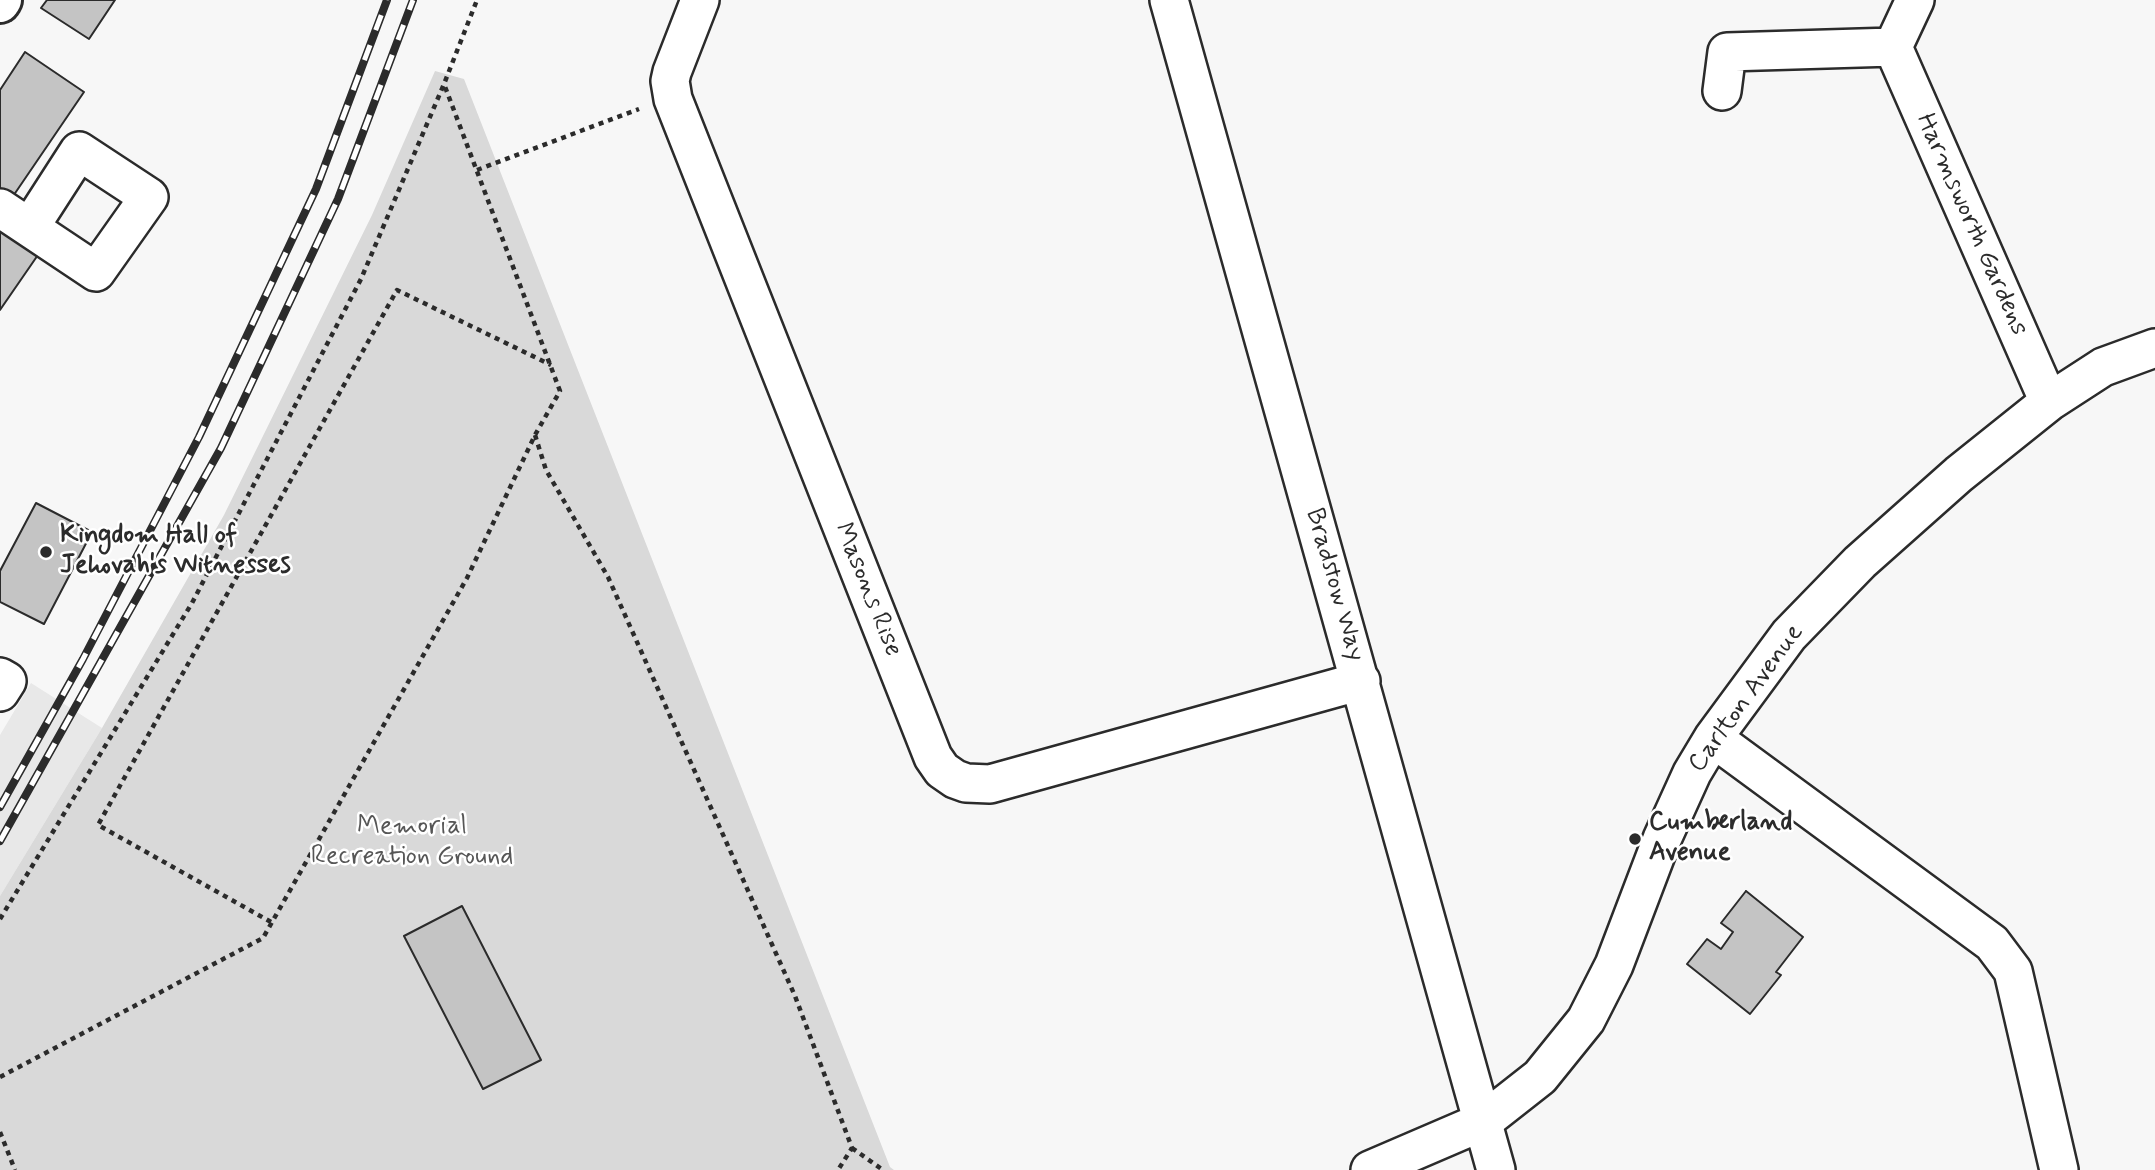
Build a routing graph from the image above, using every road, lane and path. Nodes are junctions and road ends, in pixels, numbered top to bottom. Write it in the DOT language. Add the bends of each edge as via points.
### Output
graph roads {
  1 [pos="477,0"];
  2 [pos="700,0"];
  3 [pos="1169,0"];
  4 [pos="1914,0"];
  5 [pos="1892,47"];
  6 [pos="444,84"];
  7 [pos="1722,91"];
  8 [pos="673,99"];
  9 [pos="477,170"];
  10 [pos="0,208"];
  11 [pos="30,227"];
  12 [pos="2155,348"];
  13 [pos="552,365"];
  14 [pos="2049,402"];
  15 [pos="535,435"];
  16 [pos="1361,681"];
  17 [pos="1713,738"];
  18 [pos="0,919"];
  19 [pos="271,922"];
  20 [pos="0,1077"];
  21 [pos="1484,1121"];
  22 [pos="0,1132"];
  23 [pos="852,1148"];
  24 [pos="15,1170"];
  25 [pos="838,1170"];
  26 [pos="883,1170"];
  27 [pos="1370,1170"];
  28 [pos="1496,1170"];
  29 [pos="2059,1170"];
  1 -- 6 [label="path"];
  2 -- 8 [label="street, Masons Rise" via="672,72"];
  3 -- 16 [label="street, Bradstow Way"];
  4 -- 5 [label="street"];
  5 -- 7 [label="street" via="1727,52"];
  5 -- 14 [label="street, Harmsworth Gardens"];
  6 -- 9 [label="path"];
  6 -- 18 [label="path" via="361,279 192,603"];
  8 -- 9 [label="path"];
  8 -- 16 [label="street, Masons Rise" via="933,757 942,770 966,783 990,784"];
  9 -- 13 [label="path"];
  10 -- 11 [label="street"];
  12 -- 14 [label="street, Carlton Avenue" via="2103,368"];
  13 -- 15 [label="path" via="560,391"];
  13 -- 19 [label="path" via="397,290 98,825"];
  14 -- 17 [label="street, Carlton Avenue" via="1860,562 1789,635"];
  15 -- 19 [label="path" via="467,578"];
  15 -- 23 [label="path" via="546,470 607,577 794,996"];
  16 -- 21 [label="street, Bradstow Way"];
  17 -- 21 [label="street, Carlton Avenue" via="1692,772 1614,965 1586,1020 1540,1077"];
  17 -- 29 [label="street" via="1992,943 2013,971"];
  19 -- 20 [label="path" via="263,938"];
  21 -- 27 [label="street, Carlton Avenue"];
  21 -- 28 [label="street, Bradstow Way"];
  22 -- 24 [label="path"];
  23 -- 25 [label="path"];
  23 -- 26 [label="path"];
}
